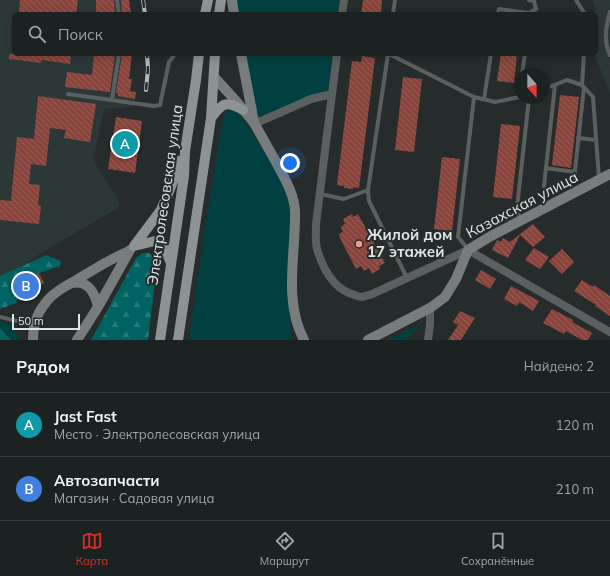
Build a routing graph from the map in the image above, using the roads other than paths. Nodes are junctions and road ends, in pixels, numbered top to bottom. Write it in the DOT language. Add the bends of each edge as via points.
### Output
graph roads {
  1 [pos="117,0"];
  2 [pos="208,0"];
  3 [pos="221,0"];
  4 [pos="232,0"];
  5 [pos="344,0"];
  6 [pos="395,0"];
  7 [pos="532,0"];
  8 [pos="576,0"];
  9 [pos="119,12"];
  10 [pos="205,12"];
  11 [pos="219,12"];
  12 [pos="234,12"];
  13 [pos="342,12"];
  14 [pos="393,12"];
  15 [pos="498,12"];
  16 [pos="521,12"];
  17 [pos="530,12"];
  18 [pos="584,12"];
  19 [pos="610,12"];
  20 [pos="608,46"];
  21 [pos="610,55"];
  22 [pos="119,56"];
  23 [pos="174,56"];
  24 [pos="199,56"];
  25 [pos="216,56"];
  26 [pos="241,56"];
  27 [pos="337,56"];
  28 [pos="389,56"];
  29 [pos="393,56"];
  30 [pos="491,56"];
  31 [pos="525,56"];
  32 [pos="584,56"];
  33 [pos="523,68"];
  34 [pos="197,73"];
  35 [pos="214,77"];
  36 [pos="555,85"];
  37 [pos="583,86"];
  38 [pos="550,87"];
  39 [pos="68,94"];
  40 [pos="332,94"];
  41 [pos="474,97"];
  42 [pos="514,98"];
  43 [pos="112,99"];
  44 [pos="484,99"];
  45 [pos="528,104"];
  46 [pos="243,110"];
  47 [pos="211,118"];
  48 [pos="254,124"];
  49 [pos="578,138"];
  50 [pos="596,140"];
  51 [pos="185,151"];
  52 [pos="546,168"];
  53 [pos="575,172"];
  54 [pos="610,174"];
  55 [pos="574,180"];
  56 [pos="600,180"];
  57 [pos="544,186"];
  58 [pos="368,190"];
  59 [pos="320,194"];
  60 [pos="520,221"];
  61 [pos="132,248"];
  62 [pos="468,250"];
  63 [pos="171,263"];
  64 [pos="406,278"];
  65 [pos="71,283"];
  66 [pos="98,307"];
  67 [pos="430,308"];
  68 [pos="0,317"];
  69 [pos="610,332"];
  70 [pos="34,335"];
  71 [pos="427,339"];
  72 [pos="77,340"];
  73 [pos="160,340"];
  74 [pos="178,340"];
  75 [pos="304,340"];
  76 [pos="368,340"];
  1 -- 9 [label="lane"];
  2 -- 10 [label="main road"];
  3 -- 11 [label="main road"];
  4 -- 12 [label="main road"];
  5 -- 13 [label="street"];
  6 -- 14 [label="lane"];
  7 -- 17 [label="lane" via="536,9"];
  8 -- 18 [label="lane"];
  15 -- 16 [label="lane" via="499,9"];
  19 -- 20 [label="lane" via="606,24"];
  20 -- 21 [label="lane"];
  22 -- 43 [label="lane"];
  23 -- 43 [label="lane" via="169,62 160,105"];
  24 -- 34 [label="main road, Электролесовская улица"];
  25 -- 35 [label="main road"];
  26 -- 48 [label="main road"];
  27 -- 40 [label="street"];
  28 -- 58 [label="lane"];
  29 -- 41 [label="lane"];
  30 -- 44 [label="lane"];
  31 -- 33 [label="lane"];
  32 -- 37 [label="lane"];
  34 -- 35 [label="main road"];
  34 -- 51 [label="main road, Электролесовская улица"];
  35 -- 46 [label="main road"];
  35 -- 47 [label="main road"];
  36 -- 37 [label="lane" via="568,80"];
  36 -- 38 [label="lane"];
  36 -- 52 [label="lane"];
  37 -- 49 [label="lane"];
  37 -- 50 [label="lane" via="593,97"];
  39 -- 43 [label="lane"];
  40 -- 48 [label="street" via="311,99"];
  40 -- 59 [label="street"];
  41 -- 44 [label="lane"];
  41 -- 62 [label="lane" via="458,237"];
  42 -- 44 [label="lane" via="495,102"];
  45 -- 60 [label="lane" via="517,208"];
  46 -- 47 [label="main road" via="233,104 226,104 218,108"];
  46 -- 48 [label="main road"];
  47 -- 74 [label="main road"];
  48 -- 75 [label="main road" via="284,176 293,200 293,304 299,332"];
  49 -- 50 [label="lane"];
  49 -- 53 [label="lane"];
  50 -- 56 [label="lane"];
  51 -- 61 [label="main road" via="161,210"];
  51 -- 63 [label="main road, Электролесовская улица" via="184,176"];
  52 -- 53 [label="lane"];
  52 -- 57 [label="lane"];
  53 -- 55 [label="lane"];
  54 -- 56 [label="main road, Казахская улица"];
  56 -- 60 [label="main road, Казахская улица"];
  58 -- 59 [label="lane" via="344,199"];
  58 -- 64 [label="lane" via="369,201"];
  59 -- 64 [label="street" via="315,236 317,248 329,276 336,285 347,293 361,297"];
  60 -- 62 [label="main road, Казахская улица"];
  61 -- 63 [label="main road" via="155,241 164,247"];
  61 -- 65 [label="main road"];
  61 -- 66 [label="main road"];
  62 -- 64 [label="street"];
  62 -- 67 [label="main road, Казахская улица" via="445,297"];
  62 -- 69 [label="street"];
  63 -- 73 [label="main road, Электролесовская улица"];
  65 -- 66 [label="main road" via="87,286 93,292"];
  65 -- 70 [label="main road" via="44,304"];
  66 -- 72 [label="main road"];
  67 -- 71 [label="street"];
  67 -- 76 [label="main road, Казахская улица"];
  68 -- 70 [label="lane"];
}
